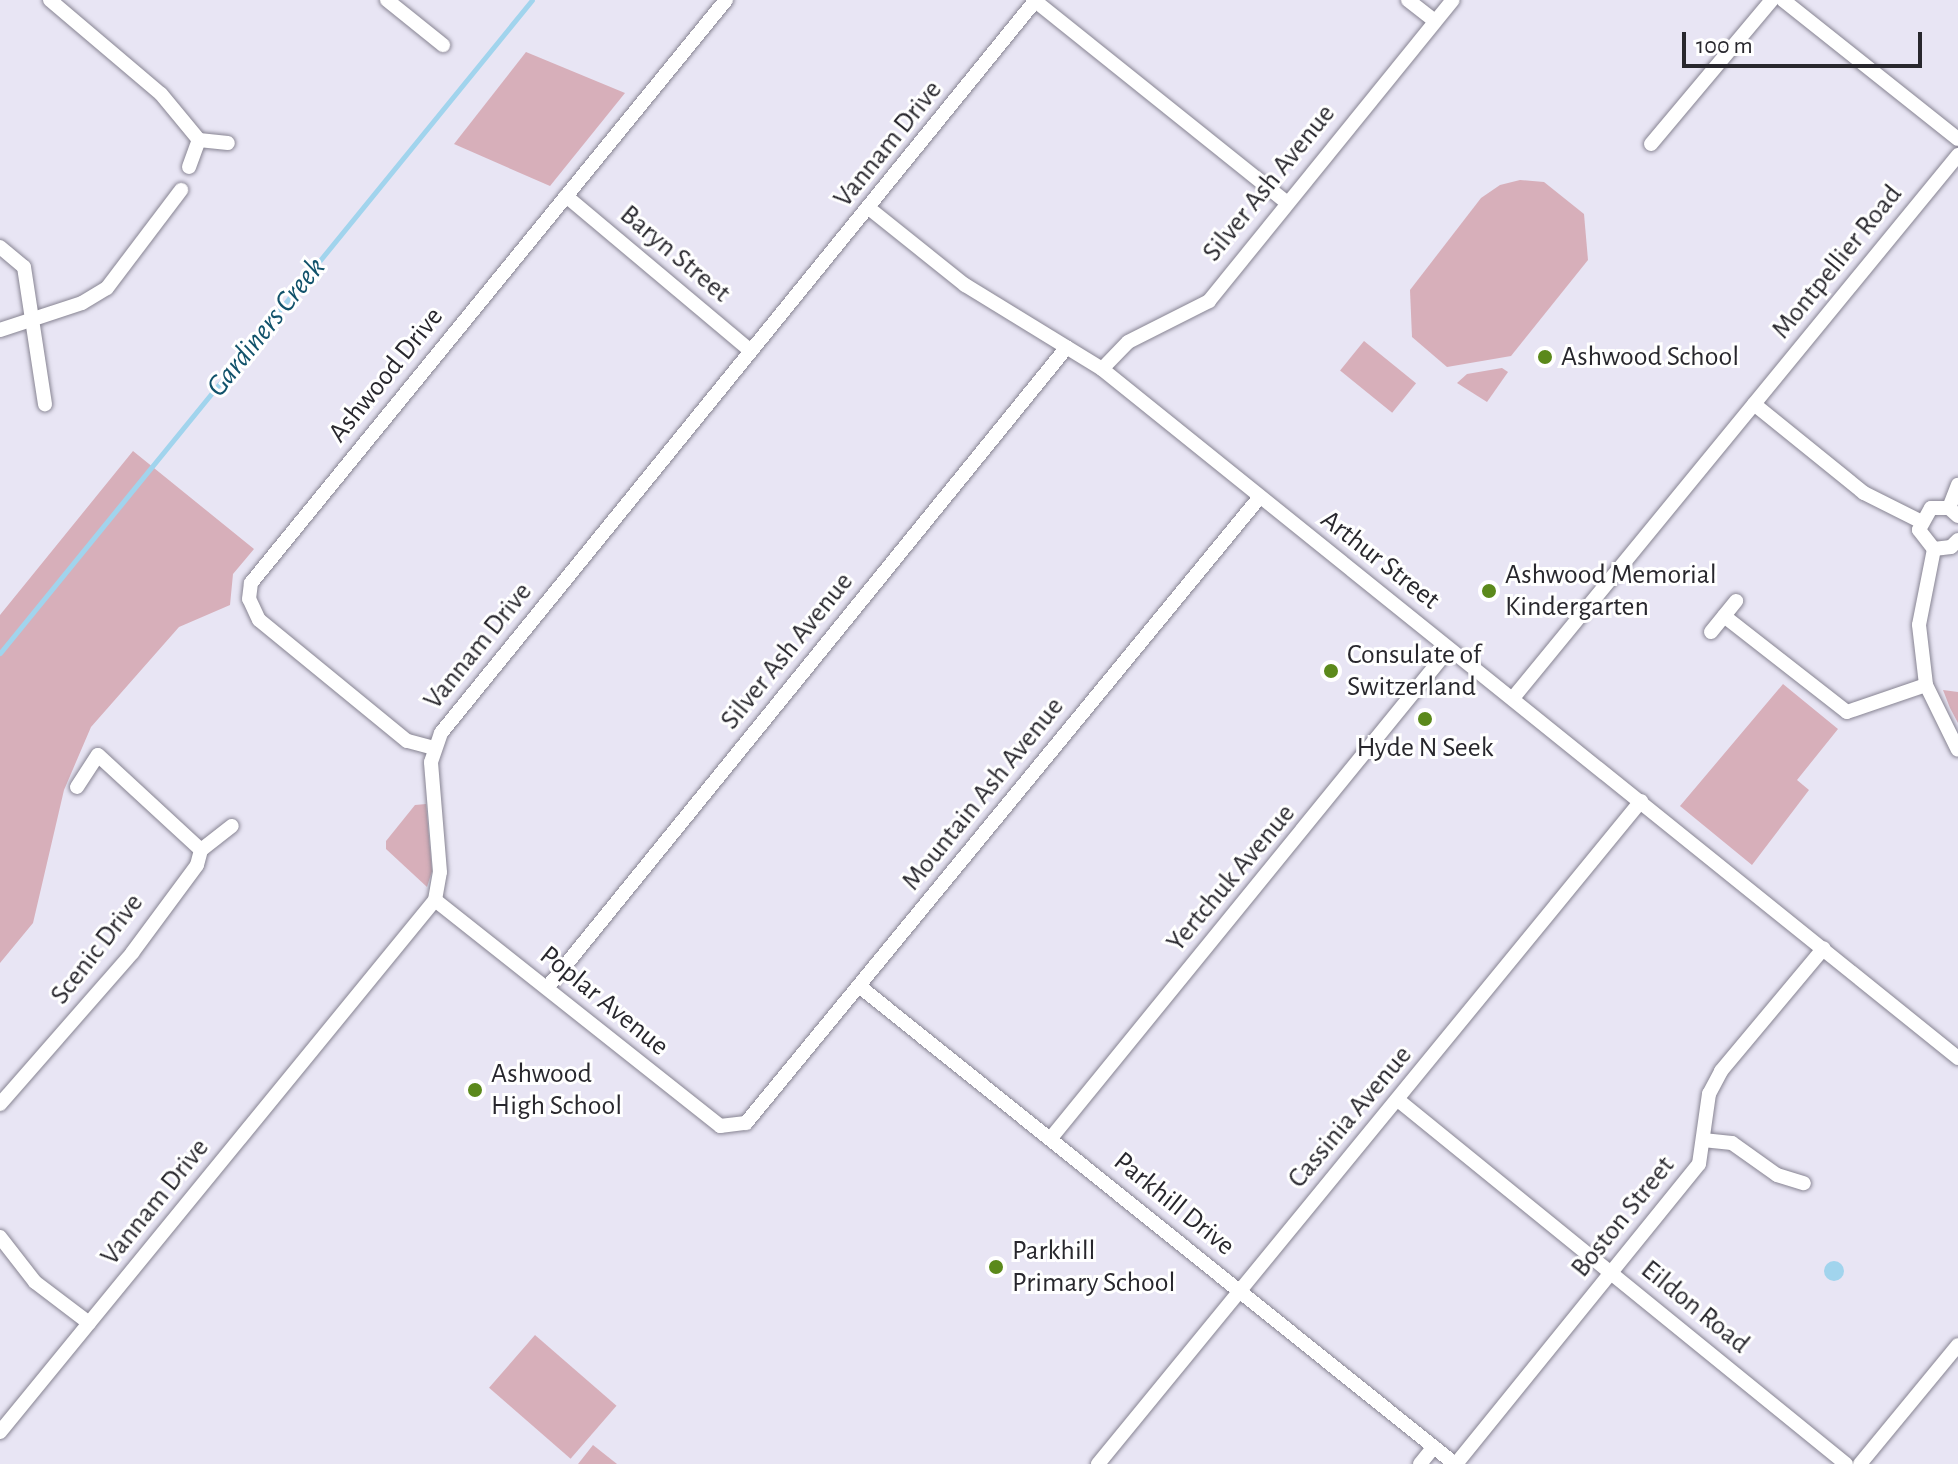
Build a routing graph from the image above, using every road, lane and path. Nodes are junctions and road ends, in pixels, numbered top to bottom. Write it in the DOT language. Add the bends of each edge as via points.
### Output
graph roads {
  1 [pos="50,0"];
  2 [pos="387,0"];
  3 [pos="726,0"];
  4 [pos="1034,0"];
  5 [pos="1408,0"];
  6 [pos="1453,0"];
  7 [pos="1772,0"];
  8 [pos="1783,0"];
  9 [pos="1435,21"];
  10 [pos="443,45"];
  11 [pos="1958,139"];
  12 [pos="199,140"];
  13 [pos="228,143"];
  14 [pos="1651,144"];
  15 [pos="1958,155"];
  16 [pos="189,167"];
  17 [pos="181,190"];
  18 [pos="566,196"];
  19 [pos="1285,201"];
  20 [pos="870,209"];
  21 [pos="0,247"];
  22 [pos="35,320"];
  23 [pos="0,330"];
  24 [pos="1067,347"];
  25 [pos="751,351"];
  26 [pos="1102,369"];
  27 [pos="45,404"];
  28 [pos="1754,404"];
  29 [pos="1958,485"];
  30 [pos="1259,498"];
  31 [pos="1953,512"];
  32 [pos="1920,521"];
  33 [pos="1958,540"];
  34 [pos="1934,549"];
  35 [pos="1736,601"];
  36 [pos="1724,616"];
  37 [pos="1711,632"];
  38 [pos="1449,649"];
  39 [pos="1926,685"];
  40 [pos="1513,698"];
  41 [pos="434,748"];
  42 [pos="1958,750"];
  43 [pos="77,787"];
  44 [pos="1641,801"];
  45 [pos="232,826"];
  46 [pos="201,850"];
  47 [pos="435,900"];
  48 [pos="1824,948"];
  49 [pos="859,986"];
  50 [pos="547,988"];
  51 [pos="1958,1058"];
  52 [pos="1398,1100"];
  53 [pos="0,1104"];
  54 [pos="746,1123"];
  55 [pos="1051,1138"];
  56 [pos="1703,1140"];
  57 [pos="1804,1183"];
  58 [pos="0,1237"];
  59 [pos="1612,1273"];
  60 [pos="1239,1291"];
  61 [pos="89,1323"];
  62 [pos="1958,1345"];
  63 [pos="0,1432"];
  64 [pos="1434,1447"];
  65 [pos="1098,1464"];
  66 [pos="1420,1464"];
  67 [pos="1455,1464"];
  68 [pos="1846,1464"];
  69 [pos="1860,1464"];
  1 -- 12 [label="street" via="161,94"];
  2 -- 10 [label="street"];
  3 -- 18 [label="street, Ashwood Drive"];
  4 -- 19 [label="street"];
  4 -- 20 [label="street, Vannam Drive"];
  5 -- 9 [label="street"];
  6 -- 9 [label="street, Silver Ash Avenue"];
  7 -- 14 [label="street"];
  8 -- 11 [label="street"];
  9 -- 19 [label="street, Silver Ash Avenue"];
  12 -- 13 [label="street"];
  12 -- 16 [label="street"];
  15 -- 28 [label="street, Montpellier Road"];
  17 -- 22 [label="street" via="107,288"];
  18 -- 25 [label="street, Baryn Street"];
  18 -- 41 [label="street, Ashwood Drive" via="251,583 249,599 259,620 407,741"];
  19 -- 26 [label="street, Silver Ash Avenue" via="1209,301 1128,342"];
  20 -- 24 [label="street, Arthur Street" via="965,285"];
  20 -- 25 [label="street, Vannam Drive"];
  21 -- 22 [label="street" via="24,267"];
  22 -- 23 [label="street"];
  22 -- 27 [label="street"];
  24 -- 26 [label="street, Arthur Street"];
  24 -- 50 [label="street, Silver Ash Avenue"];
  25 -- 41 [label="street, Vannam Drive"];
  26 -- 30 [label="street, Arthur Street"];
  28 -- 32 [label="street" via="1864,493"];
  28 -- 40 [label="street, Montpellier Road"];
  29 -- 31 [label="street"];
  30 -- 38 [label="street, Arthur Street"];
  30 -- 49 [label="street, Mountain Ash Avenue"];
  31 -- 32 [label="street" via="1931,508"];
  32 -- 34 [label="street" via="1921,538"];
  33 -- 34 [label="street" via="1951,547"];
  34 -- 39 [label="street" via="1919,625"];
  35 -- 36 [label="street"];
  36 -- 37 [label="street"];
  36 -- 39 [label="street" via="1847,712"];
  38 -- 40 [label="street, Arthur Street"];
  38 -- 55 [label="street, Yertchuk Avenue"];
  39 -- 42 [label="street"];
  40 -- 44 [label="street, Arthur Street"];
  41 -- 47 [label="street, Vannam Drive" via="440,872"];
  43 -- 46 [label="street" via="98,755"];
  44 -- 48 [label="street, Arthur Street"];
  44 -- 52 [label="street, Cassinia Avenue"];
  45 -- 46 [label="street, Scenic Drive"];
  46 -- 53 [label="street, Scenic Drive" via="197,865 132,953"];
  47 -- 50 [label="street, Poplar Avenue"];
  47 -- 61 [label="street, Vannam Drive"];
  48 -- 51 [label="street, Arthur Street"];
  48 -- 56 [label="street, Boston Street" via="1721,1071 1709,1094"];
  49 -- 54 [label="street, Mountain Ash Avenue"];
  49 -- 55 [label="street, Parkhill Drive"];
  50 -- 54 [label="street, Poplar Avenue" via="720,1126"];
  52 -- 59 [label="street, Eildon Road"];
  52 -- 60 [label="street, Cassinia Avenue"];
  55 -- 60 [label="street, Parkhill Drive"];
  56 -- 57 [label="street" via="1732,1143 1777,1175"];
  56 -- 59 [label="street, Boston Street" via="1699,1164"];
  58 -- 61 [label="street" via="35,1282"];
  59 -- 67 [label="street, Boston Street"];
  59 -- 68 [label="street, Eildon Road"];
  60 -- 64 [label="street, Parkhill Drive"];
  60 -- 65 [label="street, Cassinia Avenue"];
  61 -- 63 [label="street, Vannam Drive"];
  62 -- 69 [label="street"];
  64 -- 66 [label="street"];
  64 -- 67 [label="street, Parkhill Drive"];
}
